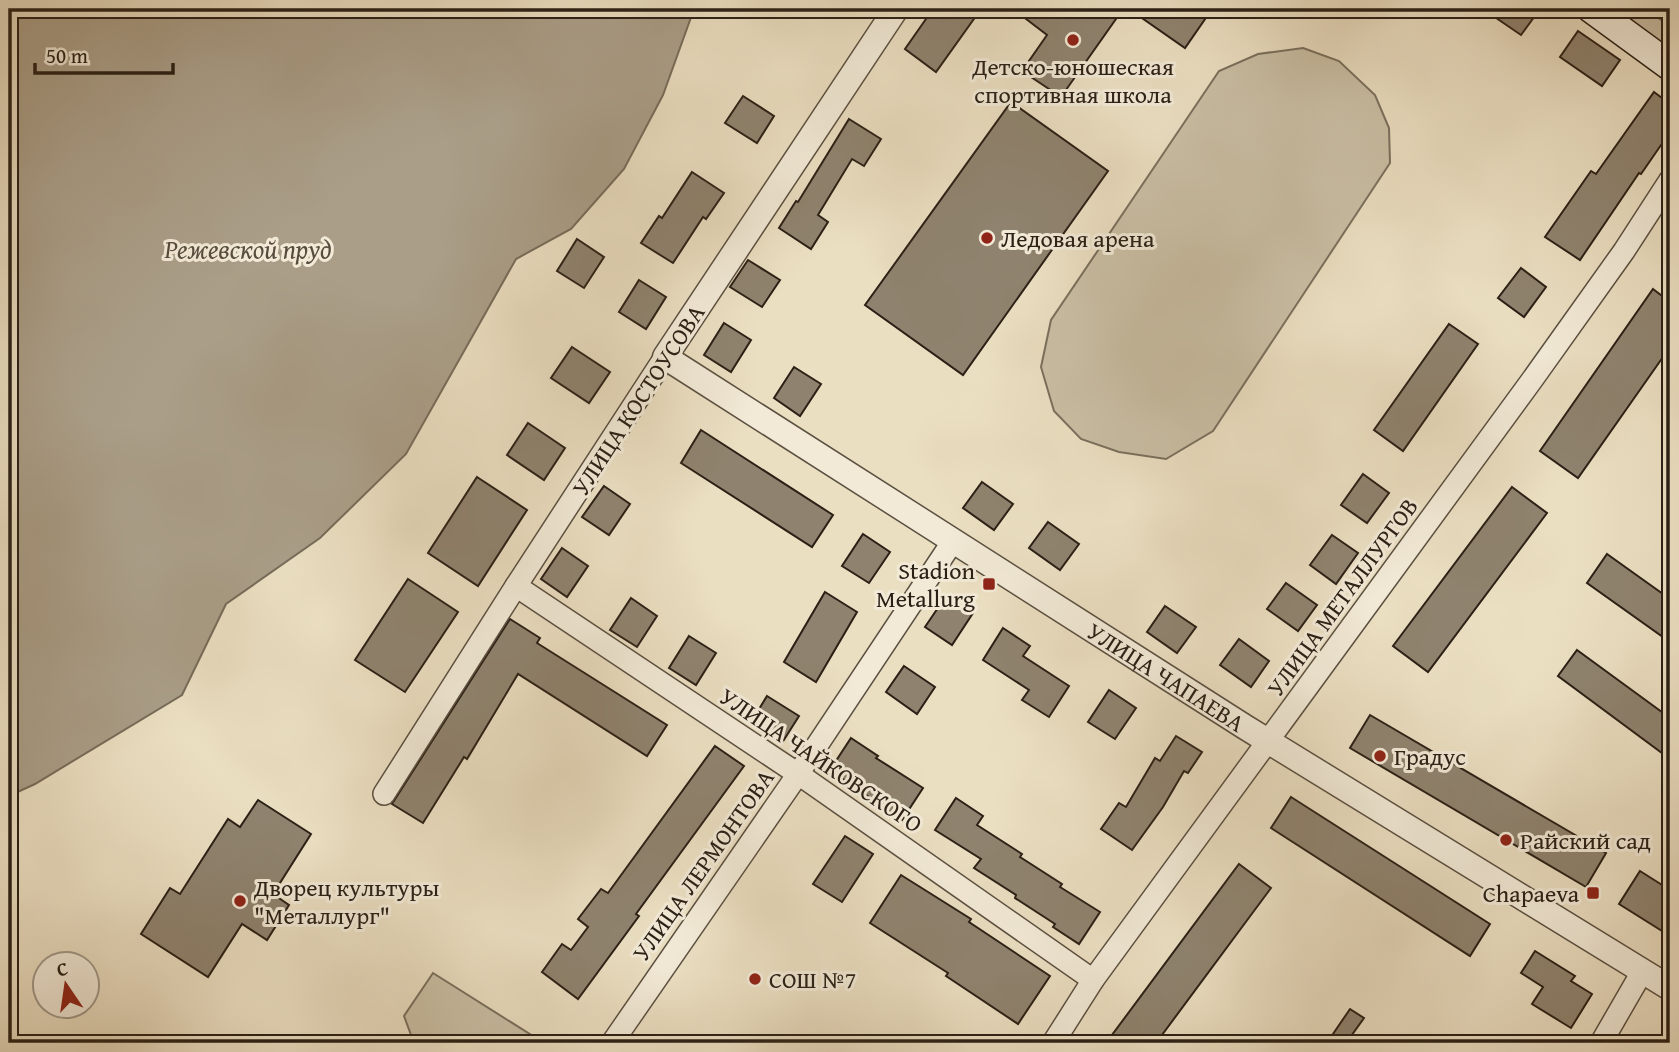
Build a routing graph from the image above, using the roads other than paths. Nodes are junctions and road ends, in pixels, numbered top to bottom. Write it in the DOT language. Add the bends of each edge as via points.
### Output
graph roads {
  1 [pos="896,9"];
  2 [pos="1592,9"];
  3 [pos="1670,66"];
  4 [pos="1670,180"];
  5 [pos="665,357"];
  6 [pos="953,541"];
  7 [pos="516,586"];
  8 [pos="1270,741"];
  9 [pos="798,774"];
  10 [pos="384,794"];
  11 [pos="1643,972"];
  12 [pos="1093,981"];
  13 [pos="1670,988"];
  14 [pos="611,1043"];
  15 [pos="1054,1043"];
  16 [pos="1601,1043"];
  1 -- 5 [label="street, УЛИЦА КОСТОУСОВА"];
  2 -- 3 [label="main road"];
  4 -- 8 [label="street, УЛИЦА МЕТАЛЛУРГОВ" via="1624,251"];
  5 -- 6 [label="street, УЛИЦА ЧАПАЕВА" via="913,504"];
  5 -- 7 [label="street, УЛИЦА КОСТОУСОВА"];
  6 -- 8 [label="street, УЛИЦА ЧАПАЕВА"];
  6 -- 9 [label="street, УЛИЦА ЛЕРМОНТОВА"];
  7 -- 9 [label="street, УЛИЦА ЧАЙКОВСКОГО"];
  7 -- 10 [label="street, УЛИЦА КОСТОУСОВА"];
  8 -- 11 [label="street, УЛИЦА ЧАПАЕВА"];
  8 -- 12 [label="street, УЛИЦА МЕТАЛЛУРГОВ"];
  9 -- 12 [label="street, УЛИЦА ЧАЙКОВСКОГО"];
  9 -- 14 [label="street, УЛИЦА ЛЕРМОНТОВА"];
  11 -- 13 [label="street, УЛИЦА ЧАПАЕВА"];
  11 -- 16 [label="street"];
  12 -- 15 [label="street, УЛИЦА МЕТАЛЛУРГОВ"];
}
